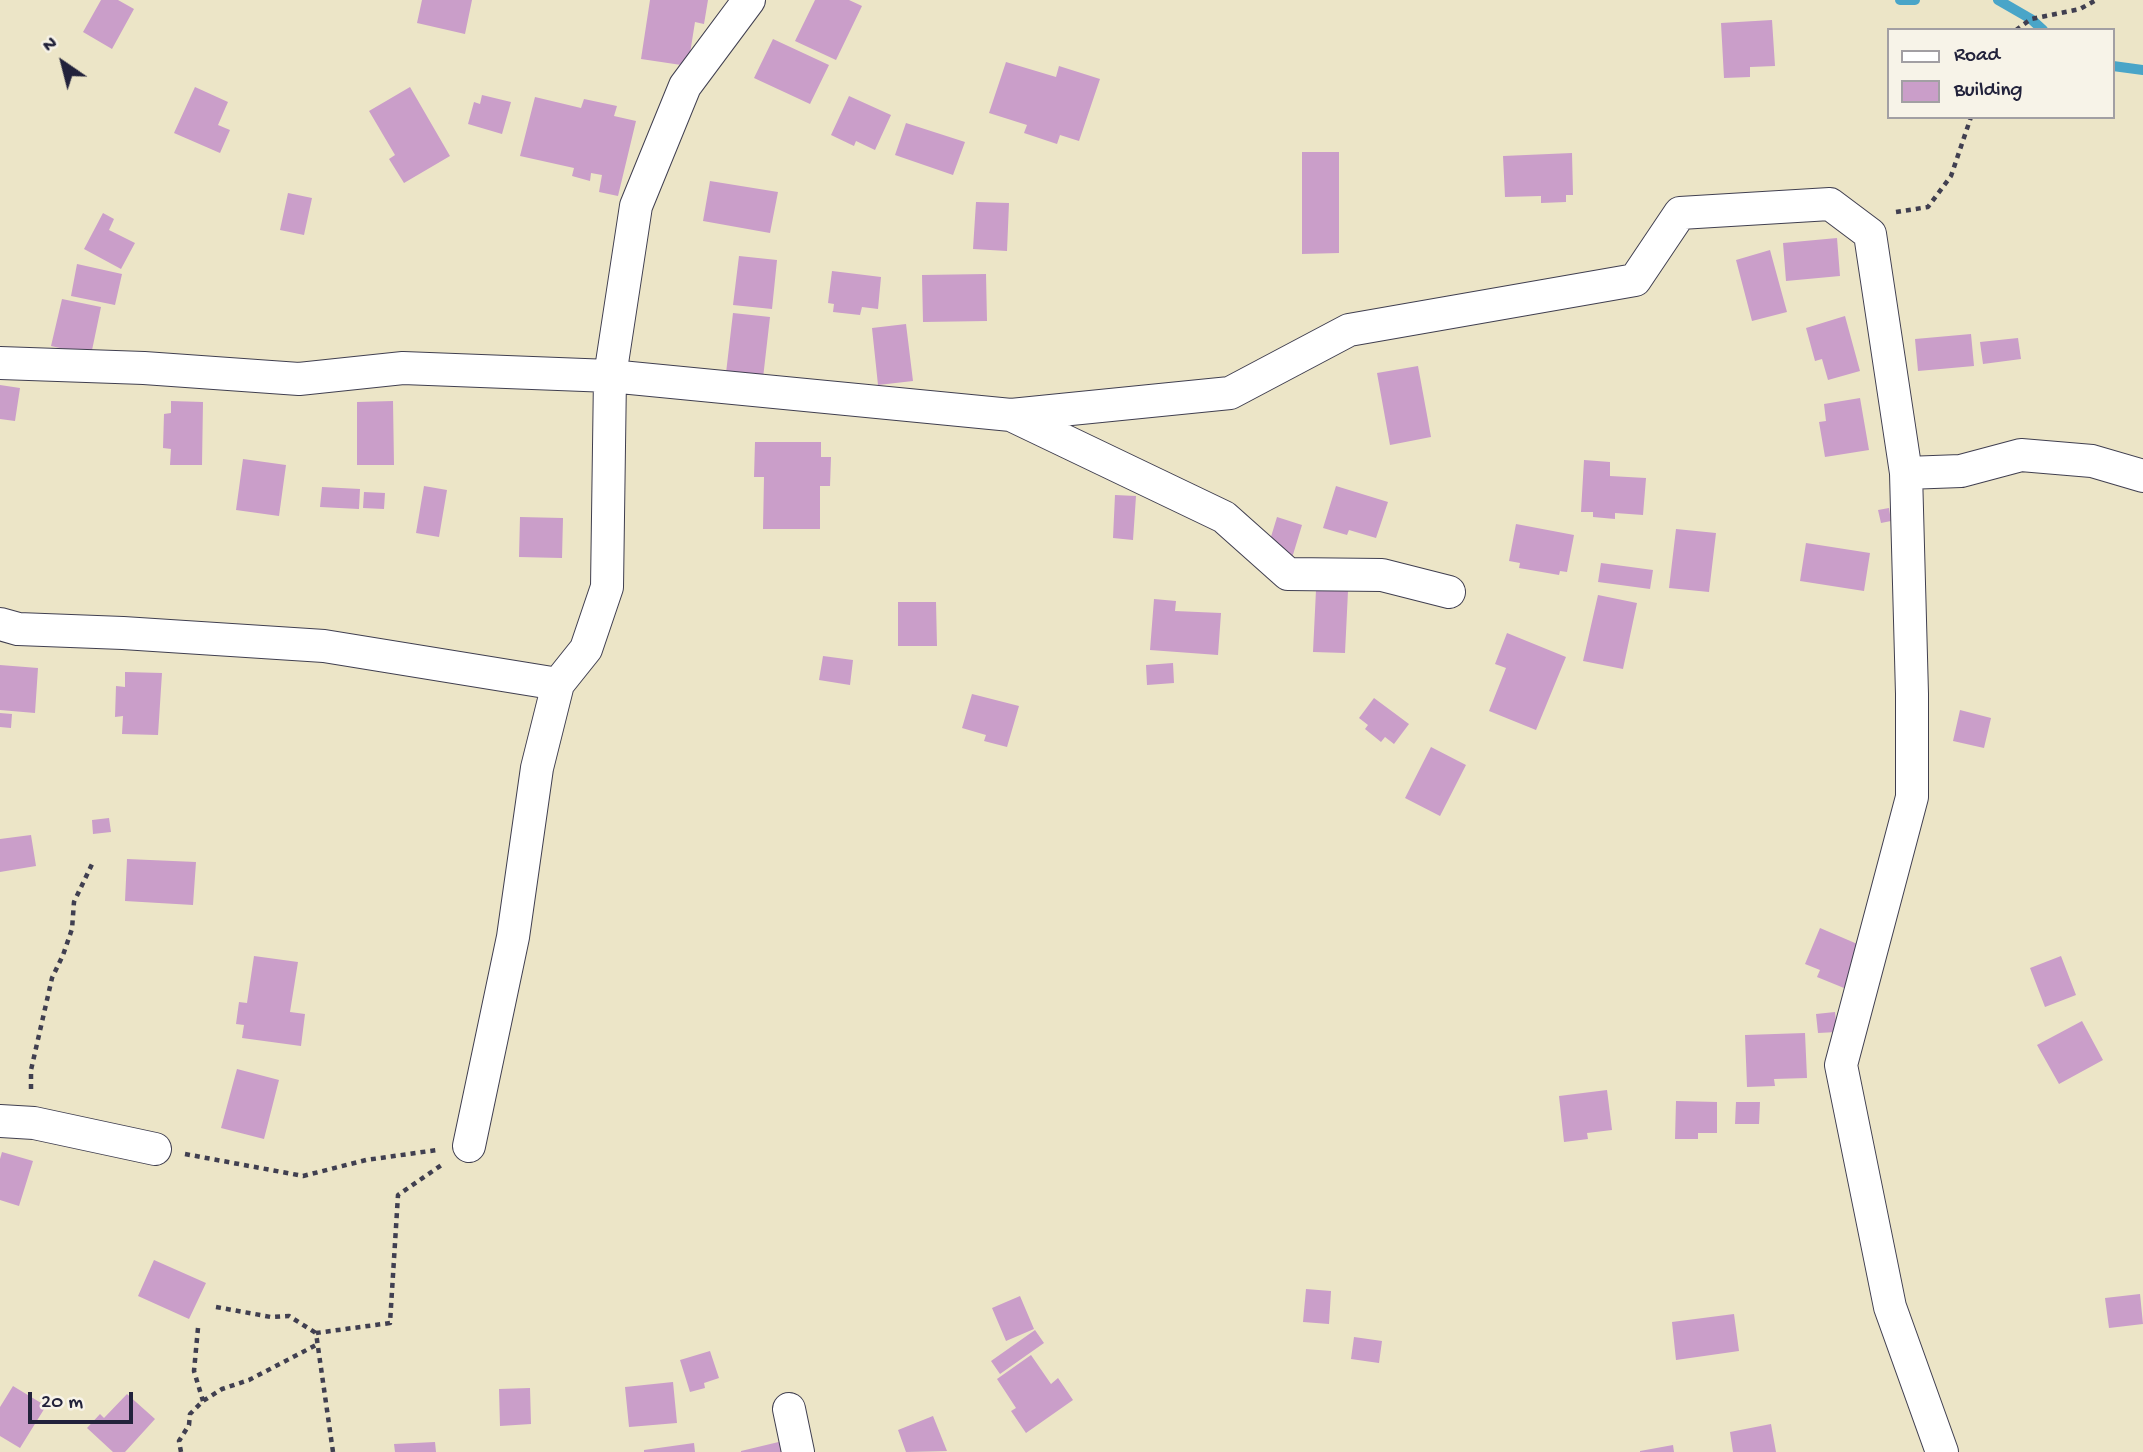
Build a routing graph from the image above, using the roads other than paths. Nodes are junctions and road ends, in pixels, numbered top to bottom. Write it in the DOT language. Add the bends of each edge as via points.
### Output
graph roads {
  1 [pos="749,0"];
  2 [pos="0,363"];
  3 [pos="610,376"];
  4 [pos="1011,415"];
  5 [pos="1906,473"];
  6 [pos="2143,475"];
  7 [pos="1449,592"];
  8 [pos="0,624"];
  9 [pos="558,684"];
  10 [pos="0,1121"];
  11 [pos="469,1146"];
  12 [pos="155,1149"];
  13 [pos="789,1409"];
  14 [pos="798,1452"];
  15 [pos="1942,1452"];
  1 -- 3 [label="street" via="685,86 636,206"];
  2 -- 3 [label="street" via="299,379 403,368"];
  3 -- 4 [label="street"];
  3 -- 9 [label="street" via="607,587 586,649"];
  4 -- 5 [label="street" via="1230,393 1349,330 1635,281 1680,213 1830,204 1870,234"];
  4 -- 7 [label="street" via="1224,517 1289,574 1381,575"];
  5 -- 6 [label="street" via="1961,471 2021,456 2092,461"];
  5 -- 15 [label="street" via="1912,797 1841,1065 1890,1307"];
  8 -- 9 [label="street" via="18,629 324,646"];
  9 -- 11 [label="street" via="537,768 513,937"];
  10 -- 12 [label="street" via="33,1123"];
  13 -- 14 [label="street"];
}
